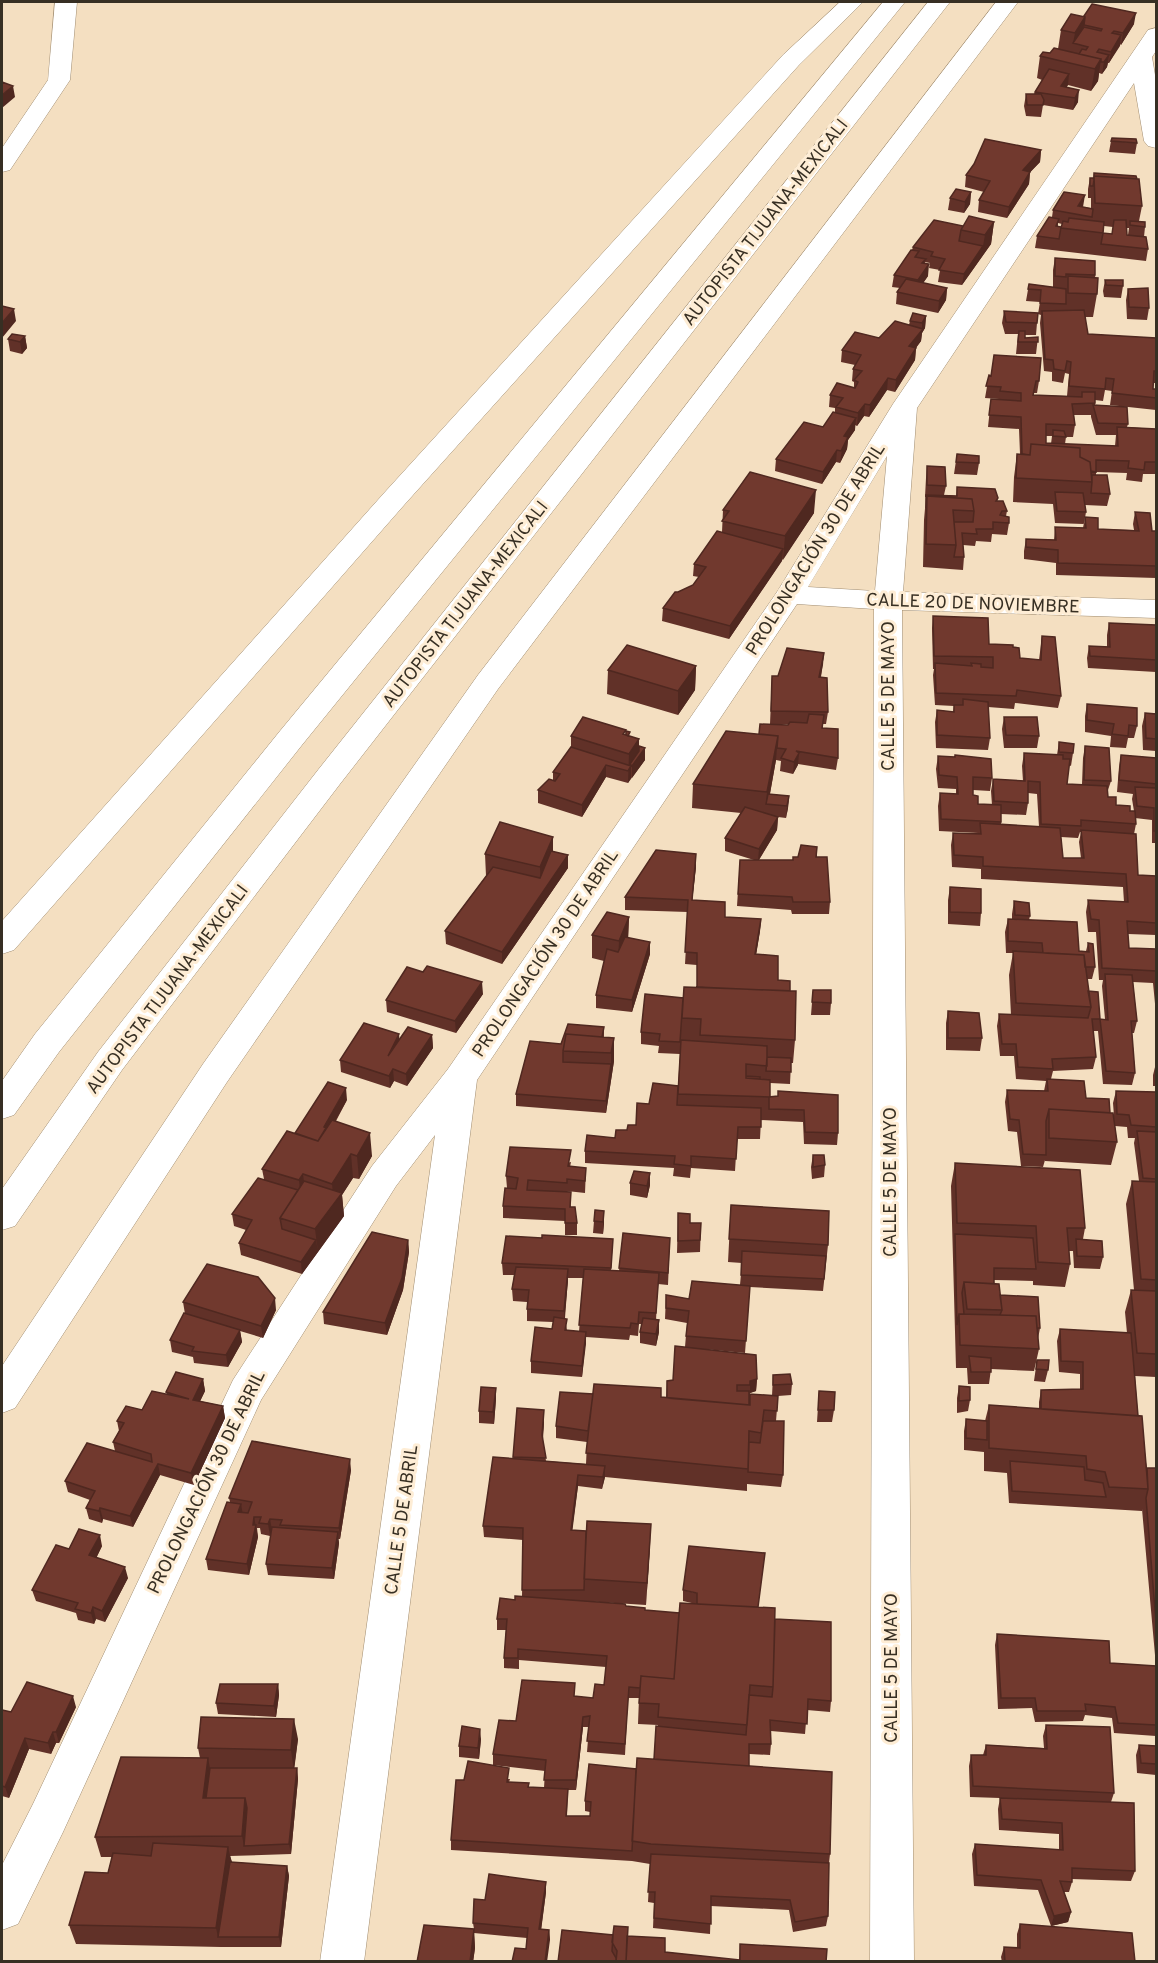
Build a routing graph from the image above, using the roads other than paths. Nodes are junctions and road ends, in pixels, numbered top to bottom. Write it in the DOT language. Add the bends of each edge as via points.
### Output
graph roads {
  1 [pos="66,2"];
  2 [pos="852,2"];
  3 [pos="894,2"];
  4 [pos="939,2"];
  5 [pos="1006,2"];
  6 [pos="1149,46"];
  7 [pos="1156,141"];
  8 [pos="2,165"];
  9 [pos="906,404"];
  10 [pos="789,595"];
  11 [pos="888,601"];
  12 [pos="1156,609"];
  13 [pos="2,942"];
  14 [pos="460,1078"];
  15 [pos="2,1106"];
  16 [pos="2,1216"];
  17 [pos="2,1397"];
  18 [pos="2,1909"];
  19 [pos="342,1962"];
  20 [pos="892,1962"];
  1 -- 8 [label="main road" via="59,80"];
  2 -- 13 [label="main road" via="791,60 395,498"];
  3 -- 15 [label="main road, AUTOPISTA TIJUANA-MEXICALI" via="291,738 47,1043"];
  4 -- 16 [label="main road, AUTOPISTA TIJUANA-MEXICALI" via="322,786 110,1061"];
  5 -- 17 [label="main road" via="488,682 221,1064"];
  6 -- 7 [label="main road"];
  6 -- 9 [label="main road, PROLONGACIÓN 30 DE ABRIL"];
  9 -- 10 [label="main road, PROLONGACIÓN 30 DE ABRIL"];
  9 -- 11 [label="main road, CALLE 5 DE MAYO"];
  10 -- 11 [label="main road, CALLE 20 DE NOVIEMBRE"];
  10 -- 14 [label="main road, PROLONGACIÓN 30 DE ABRIL"];
  11 -- 12 [label="main road, CALLE 20 DE NOVIEMBRE"];
  11 -- 20 [label="main road, CALLE 5 DE MAYO"];
  14 -- 18 [label="main road, PROLONGACIÓN 30 DE ABRIL" via="384,1176 246,1391"];
  14 -- 19 [label="main road, CALLE 5 DE ABRIL"];
}
